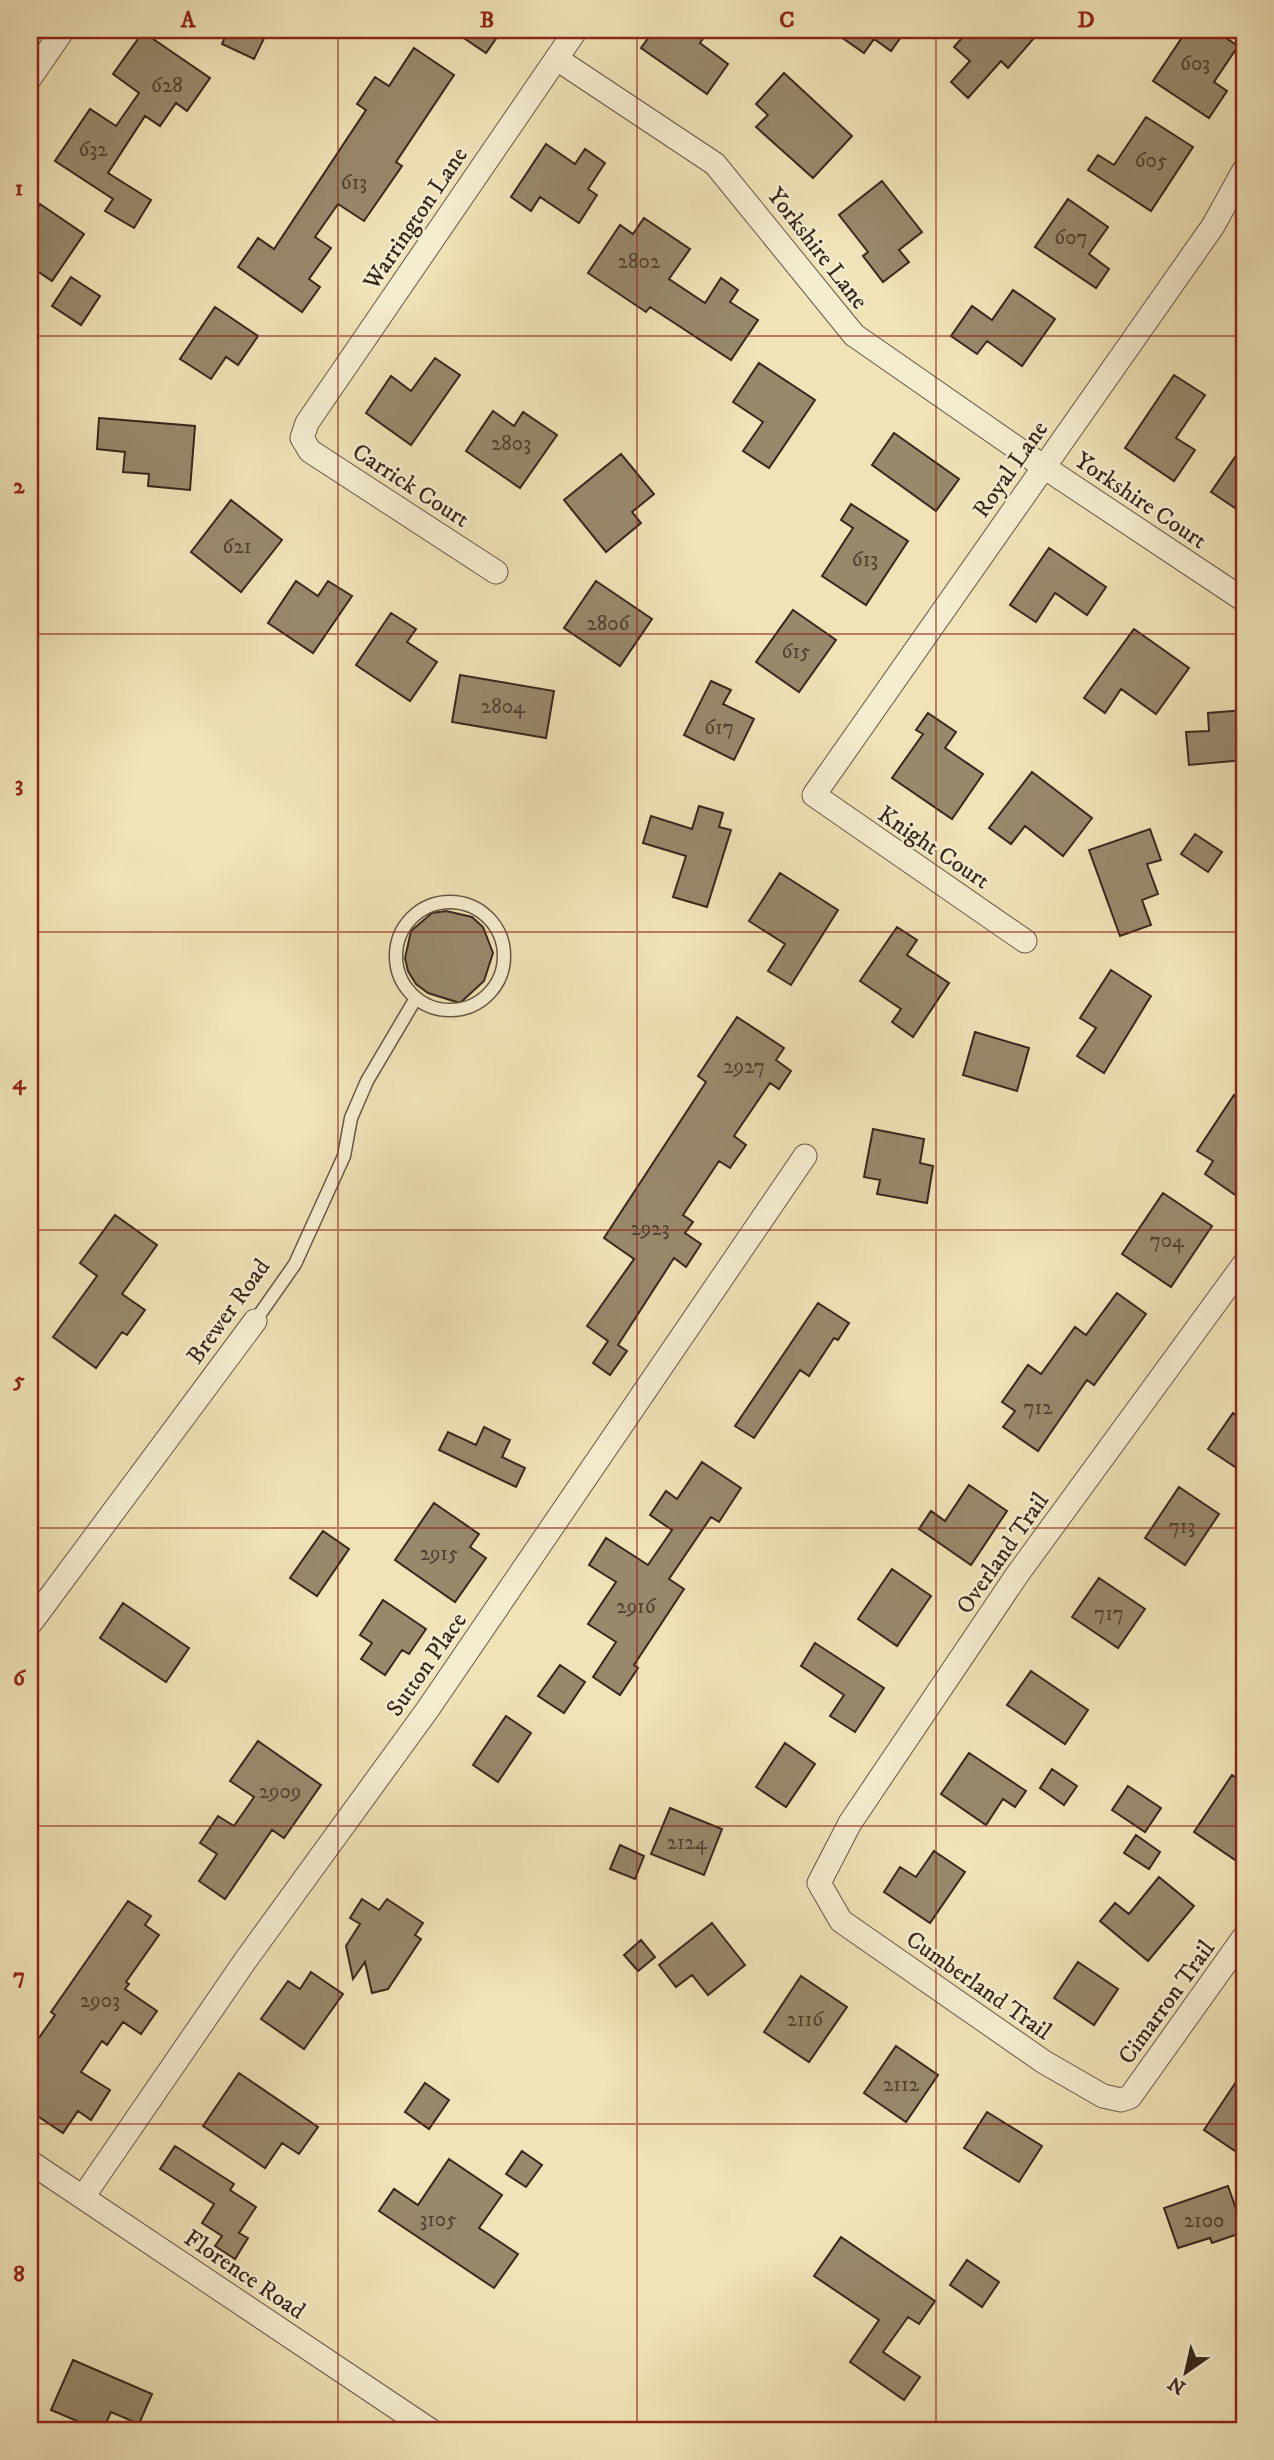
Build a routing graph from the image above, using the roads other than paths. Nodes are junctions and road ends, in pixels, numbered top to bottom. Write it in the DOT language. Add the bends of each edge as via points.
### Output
graph roads {
  1 [pos="63,30"];
  2 [pos="576,30"];
  3 [pos="557,59"];
  4 [pos="30,78"];
  5 [pos="1244,170"];
  6 [pos="302,438"];
  7 [pos="1044,467"];
  8 [pos="496,572"];
  9 [pos="1244,600"];
  10 [pos="814,794"];
  11 [pos="1025,941"];
  12 [pos="416,998"];
  13 [pos="805,1156"];
  14 [pos="1244,1264"];
  15 [pos="255,1321"];
  16 [pos="30,1624"];
  17 [pos="819,1883"];
  18 [pos="1244,1937"];
  19 [pos="1130,2097"];
  20 [pos="30,2162"];
  21 [pos="83,2197"];
  22 [pos="430,2430"];
  1 -- 4 [label="street"];
  2 -- 3 [label="street, Warrington Lane"];
  3 -- 6 [label="street, Warrington Lane" via="307,424"];
  3 -- 7 [label="street, Yorkshire Lane" via="715,164 854,335"];
  5 -- 7 [label="street, Royal Lane" via="1213,226"];
  6 -- 8 [label="street, Carrick Court" via="310,451"];
  7 -- 9 [label="street, Yorkshire Court"];
  7 -- 10 [label="street, Royal Lane"];
  10 -- 11 [label="street, Knight Court"];
  12 -- 12 [label="lane" via="443,1010 461,1010 491,992 504,959 502,941 482,912 465,904 430,905 414,914 403,928 395,962 400,979"];
  12 -- 15 [label="lane, Brewer Road" via="367,1081 351,1118 344,1156 295,1264"];
  13 -- 21 [label="street, Sutton Place" via="428,1709 245,1961"];
  14 -- 17 [label="street, Overland Trail" via="1009,1586 850,1823"];
  15 -- 16 [label="street, Brewer Road"];
  17 -- 19 [label="street, Cumberland Trail" via="841,1921 1044,2062 1103,2096"];
  18 -- 19 [label="street, Cimarron Trail"];
  20 -- 21 [label="street, Florence Road"];
  21 -- 22 [label="street, Florence Road"];
}
